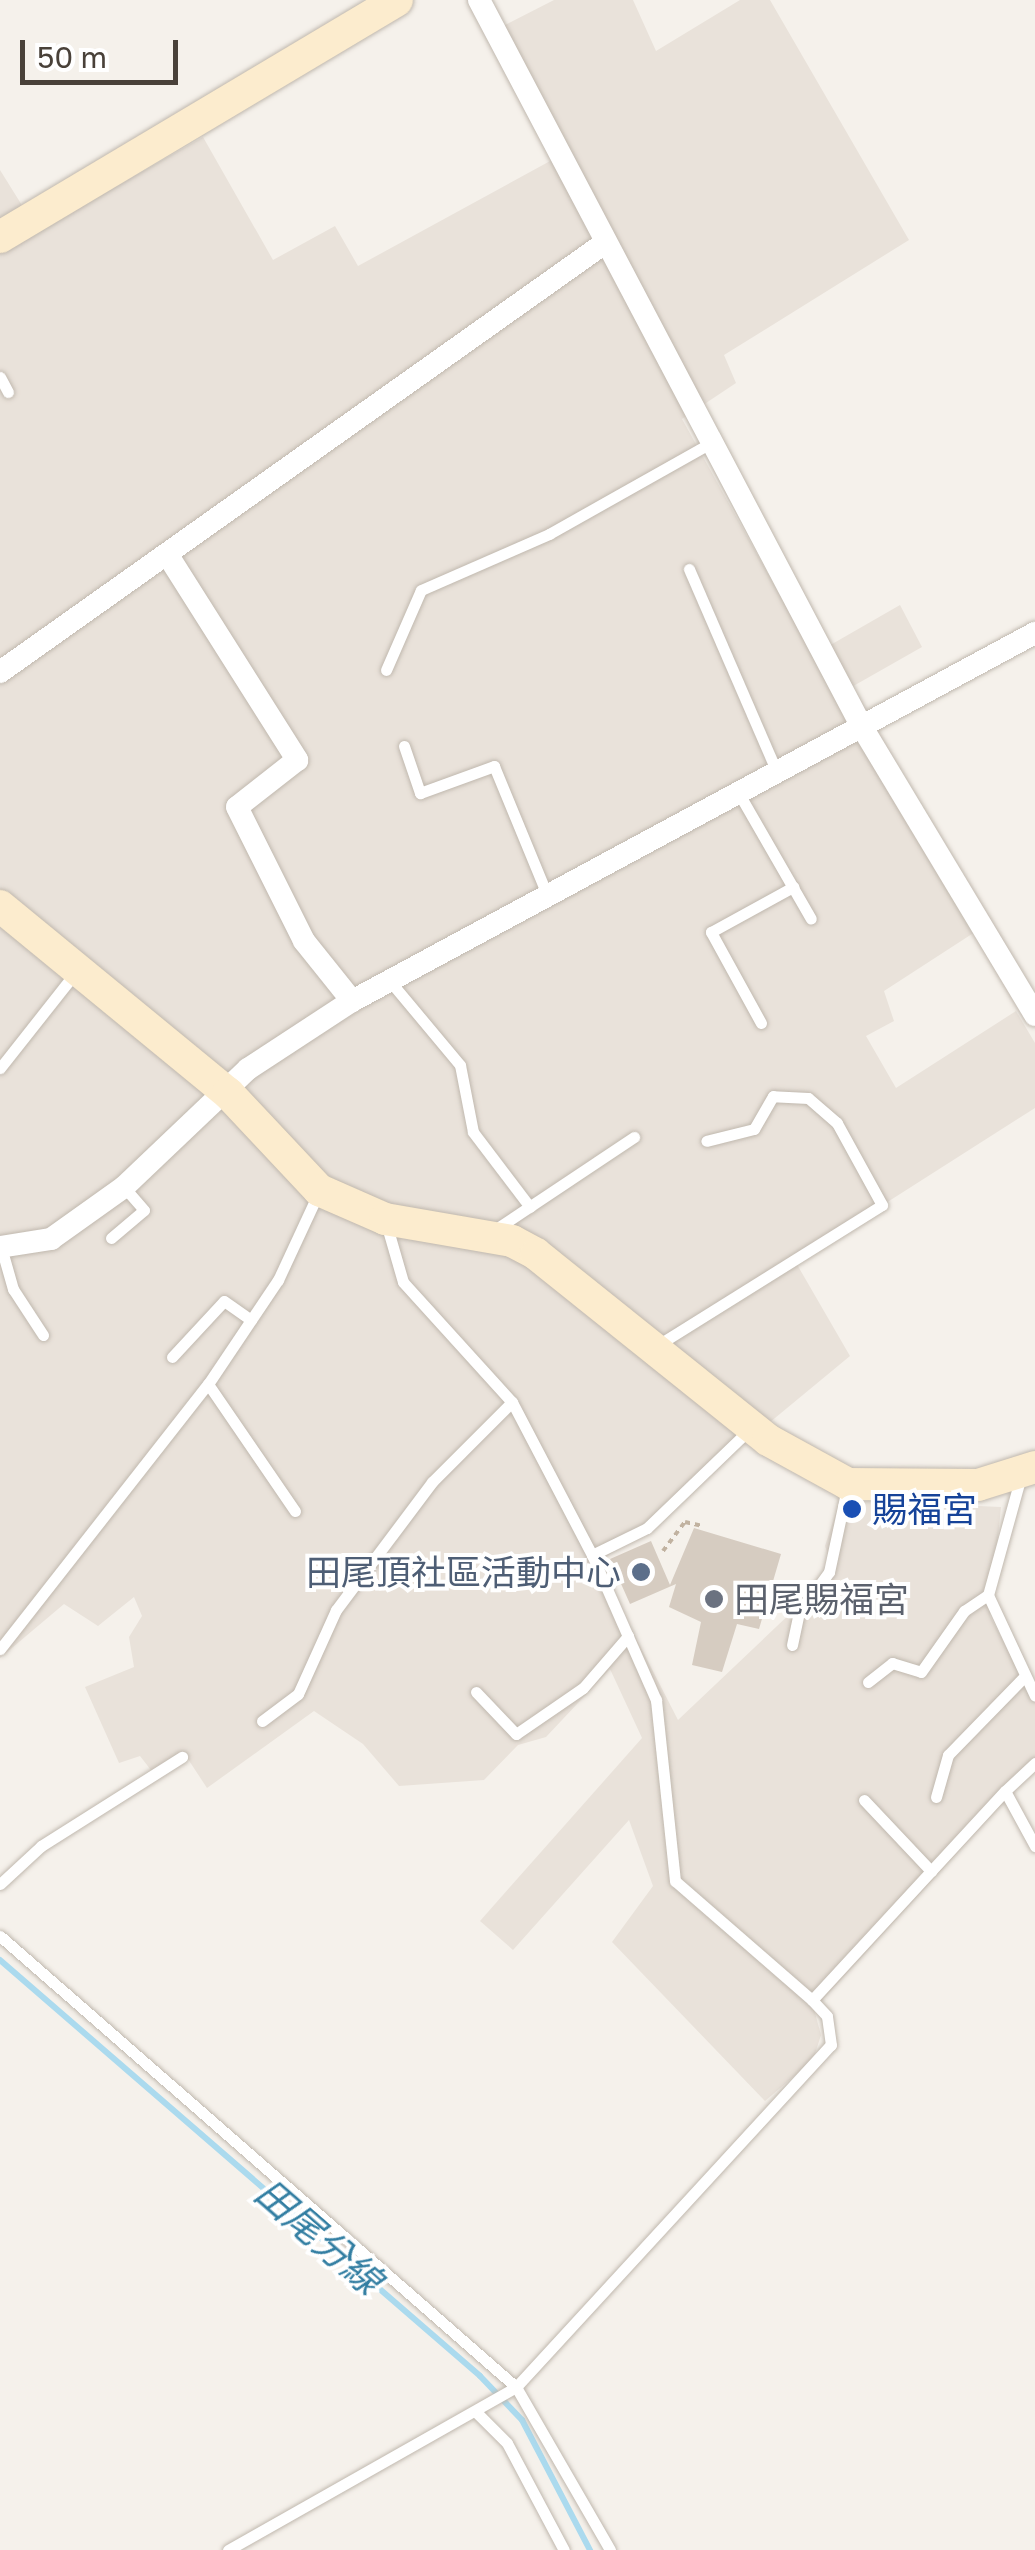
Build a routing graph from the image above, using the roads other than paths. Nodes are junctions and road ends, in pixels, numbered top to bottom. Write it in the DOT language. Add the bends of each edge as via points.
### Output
graph roads {
  1 [pos="397,0"];
  2 [pos="478,0"];
  3 [pos="0,236"];
  4 [pos="602,245"];
  5 [pos="0,378"];
  6 [pos="8,392"];
  7 [pos="709,444"];
  8 [pos="167,554"];
  9 [pos="689,569"];
  10 [pos="1035,633"];
  11 [pos="386,670"];
  12 [pos="0,672"];
  13 [pos="862,728"];
  14 [pos="404,746"];
  15 [pos="777,772"];
  16 [pos="738,792"];
  17 [pos="792,887"];
  18 [pos="546,892"];
  19 [pos="0,906"];
  20 [pos="811,920"];
  21 [pos="78,970"];
  22 [pos="390,980"];
  23 [pos="352,1001"];
  24 [pos="1035,1014"];
  25 [pos="761,1023"];
  26 [pos="0,1068"];
  27 [pos="228,1092"];
  28 [pos="634,1137"];
  29 [pos="706,1141"];
  30 [pos="124,1187"];
  31 [pos="320,1190"];
  32 [pos="530,1206"];
  33 [pos="385,1218"];
  34 [pos="487,1236"];
  35 [pos="111,1238"];
  36 [pos="0,1247"];
  37 [pos="251,1320"];
  38 [pos="43,1335"];
  39 [pos="658,1345"];
  40 [pos="172,1357"];
  41 [pos="208,1384"];
  42 [pos="512,1402"];
  43 [pos="761,1441"];
  44 [pos="1028,1470"];
  45 [pos="848,1484"];
  46 [pos="295,1511"];
  47 [pos="592,1555"];
  48 [pos="988,1596"];
  49 [pos="628,1636"];
  50 [pos="792,1645"];
  51 [pos="0,1649"];
  52 [pos="1023,1678"];
  53 [pos="868,1682"];
  54 [pos="476,1692"];
  55 [pos="1035,1696"];
  56 [pos="262,1721"];
  57 [pos="182,1757"];
  58 [pos="1035,1762"];
  59 [pos="1005,1791"];
  60 [pos="936,1797"];
  61 [pos="864,1800"];
  62 [pos="1035,1846"];
  63 [pos="930,1871"];
  64 [pos="0,1884"];
  65 [pos="0,1936"];
  66 [pos="812,2000"];
  67 [pos="516,2387"];
  68 [pos="477,2413"];
  69 [pos="228,2550"];
  70 [pos="564,2550"];
  71 [pos="610,2550"];
  1 -- 3 [label="street"];
  2 -- 4 [label="street"];
  4 -- 7 [label="street"];
  4 -- 8 [label="street"];
  5 -- 6 [label="lane"];
  7 -- 11 [label="lane" via="549,534 421,590"];
  7 -- 13 [label="street"];
  8 -- 12 [label="street"];
  8 -- 23 [label="street" via="298,760 237,807 304,941"];
  9 -- 15 [label="lane"];
  10 -- 13 [label="street"];
  13 -- 15 [label="street"];
  13 -- 24 [label="street"];
  14 -- 18 [label="lane" via="420,793 494,766"];
  15 -- 16 [label="street"];
  16 -- 17 [label="lane"];
  16 -- 18 [label="street"];
  17 -- 20 [label="lane"];
  17 -- 25 [label="lane" via="711,932"];
  18 -- 22 [label="street"];
  19 -- 21 [label="street"];
  21 -- 26 [label="lane"];
  21 -- 27 [label="street"];
  22 -- 23 [label="street"];
  22 -- 32 [label="lane" via="460,1066 473,1132"];
  23 -- 27 [label="street"];
  27 -- 30 [label="street"];
  27 -- 31 [label="street"];
  28 -- 32 [label="lane"];
  29 -- 39 [label="lane" via="754,1129 773,1096 808,1098 838,1123 882,1206"];
  30 -- 35 [label="lane" via="144,1210"];
  30 -- 36 [label="street" via="51,1239"];
  31 -- 33 [label="street"];
  31 -- 37 [label="lane"];
  32 -- 34 [label="lane"];
  33 -- 34 [label="street"];
  33 -- 42 [label="lane" via="403,1282"];
  34 -- 39 [label="street" via="536,1254"];
  36 -- 38 [label="lane" via="13,1289"];
  37 -- 40 [label="lane" via="224,1301"];
  37 -- 41 [label="lane"];
  39 -- 43 [label="street"];
  41 -- 46 [label="lane"];
  41 -- 51 [label="lane"];
  42 -- 47 [label="lane"];
  42 -- 56 [label="lane" via="432,1482 336,1610 298,1694"];
  43 -- 45 [label="street"];
  43 -- 47 [label="lane" via="647,1528"];
  44 -- 45 [label="street" via="978,1485"];
  44 -- 48 [label="lane"];
  45 -- 50 [label="lane" via="829,1572 799,1613"];
  47 -- 49 [label="lane"];
  48 -- 52 [label="lane"];
  48 -- 53 [label="lane" via="964,1611 921,1672 892,1663"];
  49 -- 54 [label="lane" via="583,1688 516,1734"];
  49 -- 66 [label="lane" via="656,1700 675,1881"];
  52 -- 55 [label="lane"];
  52 -- 60 [label="lane" via="948,1754"];
  57 -- 64 [label="lane" via="41,1846"];
  58 -- 59 [label="lane"];
  59 -- 62 [label="lane"];
  59 -- 63 [label="lane"];
  61 -- 63 [label="lane"];
  63 -- 66 [label="lane"];
  65 -- 67 [label="lane"];
  66 -- 67 [label="lane" via="827,2016 831,2044"];
  67 -- 68 [label="lane"];
  67 -- 71 [label="lane"];
  68 -- 69 [label="lane"];
  68 -- 70 [label="lane" via="508,2443"];
}
